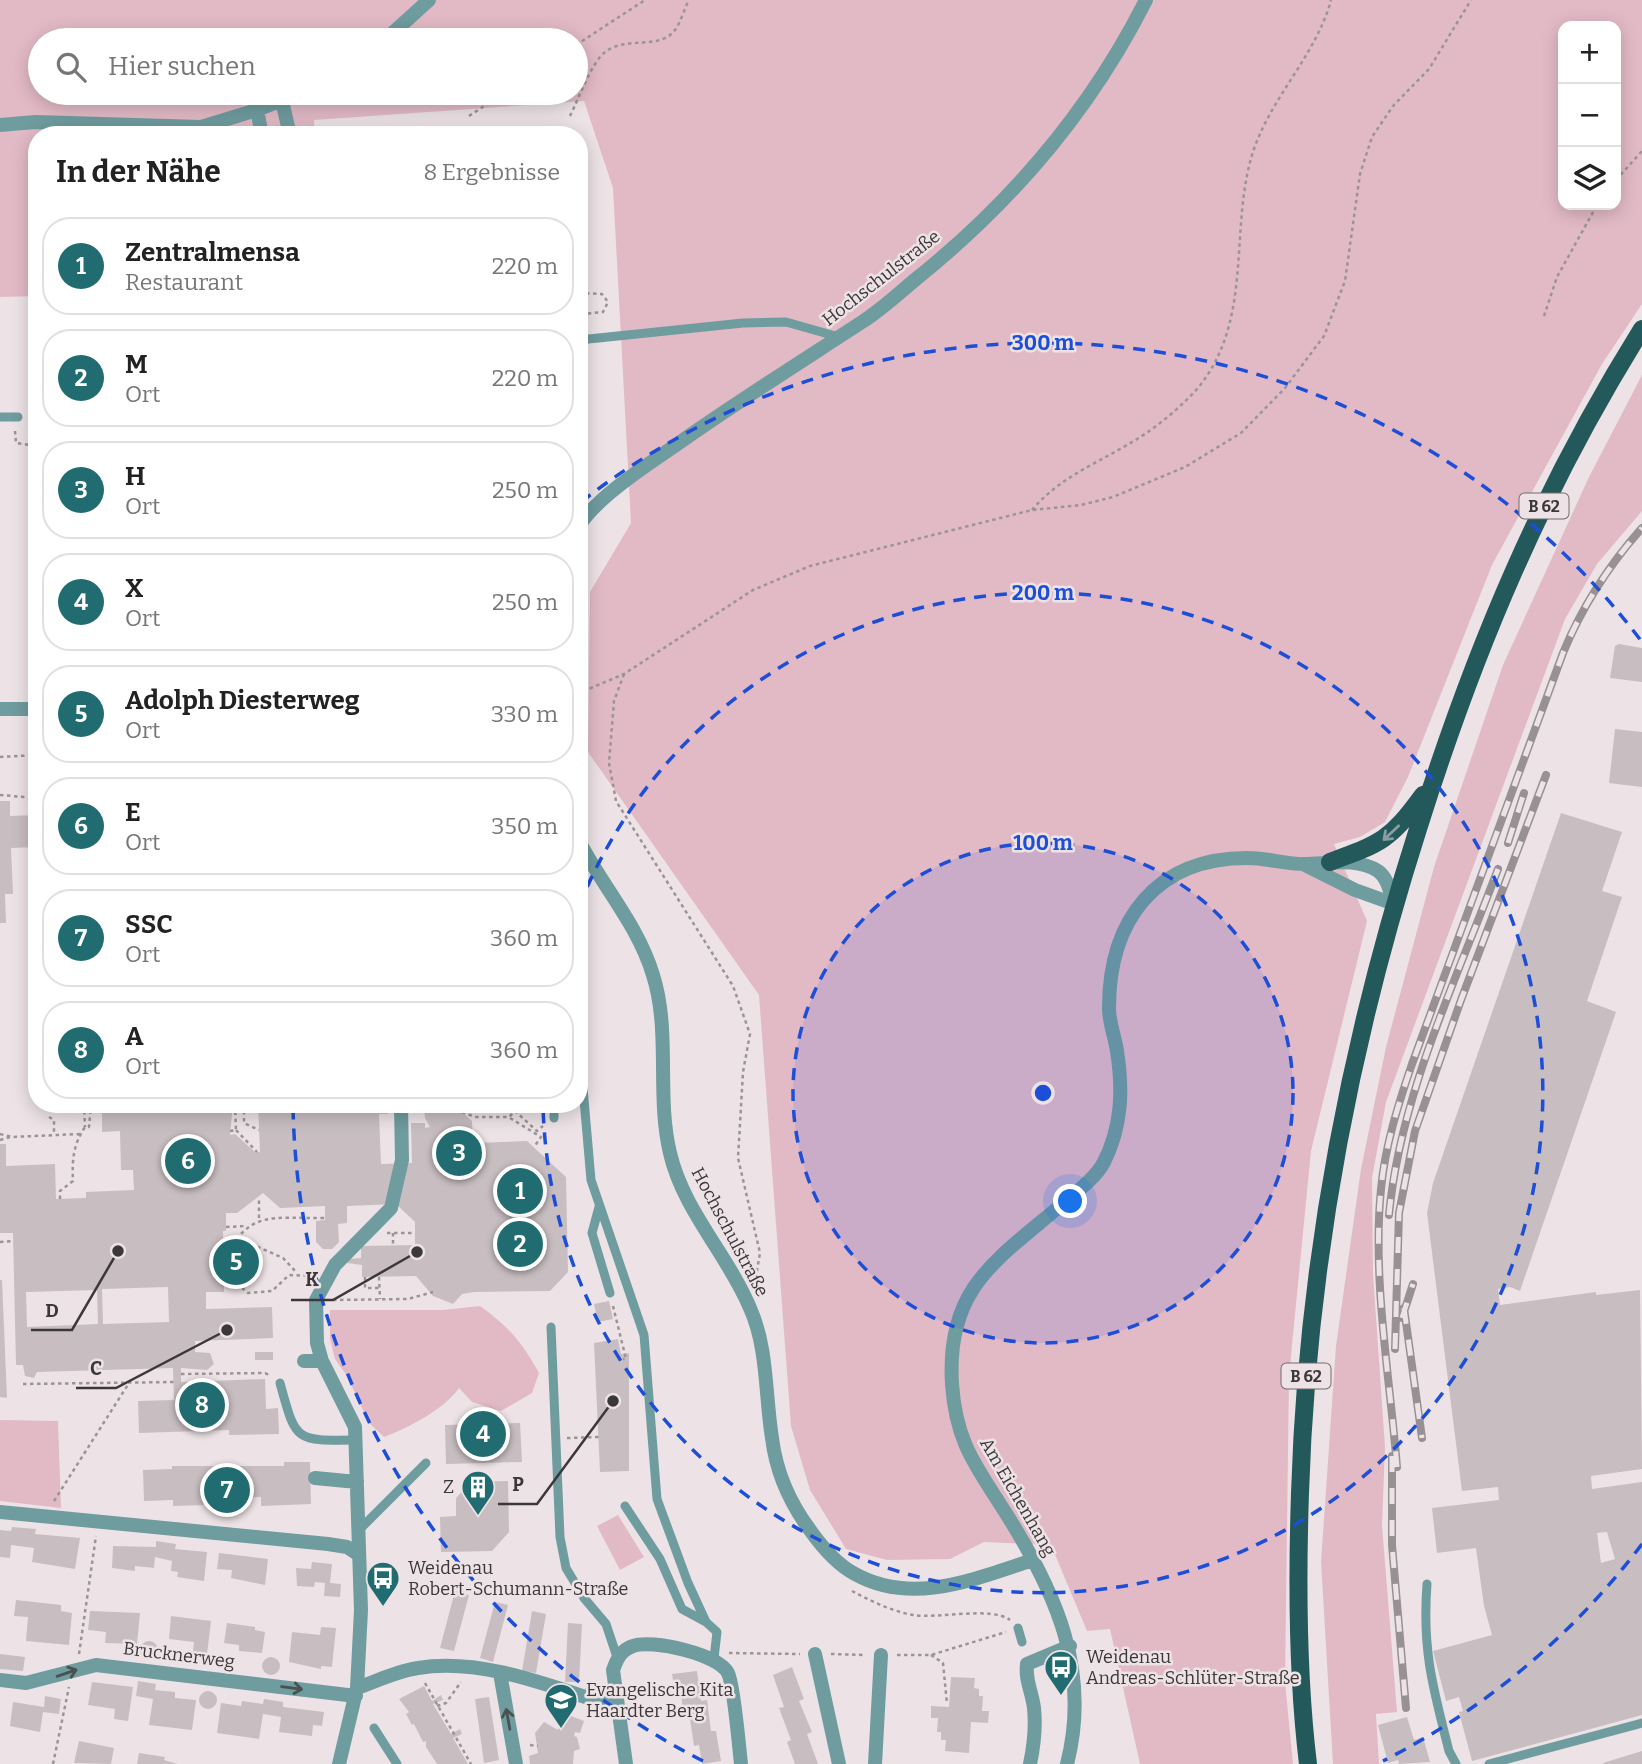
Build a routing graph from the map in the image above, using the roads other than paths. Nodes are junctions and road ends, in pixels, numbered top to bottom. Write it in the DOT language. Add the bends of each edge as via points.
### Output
graph roads {
  1 [pos="429,0"];
  2 [pos="1146,0"];
  3 [pos="398,28"];
  4 [pos="271,105"];
  5 [pos="283,105"];
  6 [pos="257,110"];
  7 [pos="0,125"];
  8 [pos="168,126"];
  9 [pos="204,126"];
  10 [pos="260,126"];
  11 [pos="288,126"];
  12 [pos="1642,329"];
  13 [pos="839,337"];
  14 [pos="588,339"];
  15 [pos="0,417"];
  16 [pos="18,417"];
  17 [pos="588,517"];
  18 [pos="0,709"];
  19 [pos="28,709"];
  20 [pos="1433,781"];
  21 [pos="588,856"];
  22 [pos="1330,862"];
  23 [pos="1302,864"];
  24 [pos="1394,904"];
  25 [pos="401,1113"];
  26 [pos="554,1113"];
  27 [pos="584,1113"];
  28 [pos="554,1118"];
  29 [pos="599,1205"];
  30 [pos="610,1293"];
  31 [pos="551,1327"];
  32 [pos="304,1361"];
  33 [pos="322,1361"];
  34 [pos="280,1383"];
  35 [pos="355,1440"];
  36 [pos="426,1463"];
  37 [pos="315,1478"];
  38 [pos="356,1482"];
  39 [pos="625,1506"];
  40 [pos="0,1512"];
  41 [pos="359,1530"];
  42 [pos="359,1555"];
  43 [pos="1033,1560"];
  44 [pos="1427,1584"];
  45 [pos="706,1622"];
  46 [pos="1018,1628"];
  47 [pos="1023,1642"];
  48 [pos="1070,1646"];
  49 [pos="815,1654"];
  50 [pos="881,1655"];
  51 [pos="617,1657"];
  52 [pos="714,1658"];
  53 [pos="500,1673"];
  54 [pos="0,1681"];
  55 [pos="356,1692"];
  56 [pos="617,1707"];
  57 [pos="1642,1723"];
  58 [pos="374,1728"];
  59 [pos="339,1764"];
  60 [pos="397,1764"];
  61 [pos="516,1764"];
  62 [pos="626,1764"];
  63 [pos="741,1764"];
  64 [pos="839,1764"];
  65 [pos="875,1764"];
  66 [pos="1030,1764"];
  67 [pos="1066,1764"];
  68 [pos="1308,1764"];
  69 [pos="1457,1764"];
  70 [pos="1489,1764"];
  1 -- 3 [label="street"];
  2 -- 13 [label="street, Hochschulstraße" via="1105,72 1040,163 934,265"];
  4 -- 6 [label="street"];
  5 -- 11 [label="street"];
  6 -- 9 [label="street"];
  6 -- 10 [label="street"];
  7 -- 8 [label="street"];
  12 -- 20 [label="main road, B 62" via="1594,407 1504,588"];
  13 -- 14 [label="lane" via="786,322"];
  13 -- 17 [label="street, Hochschulstraße" via="630,477"];
  15 -- 16 [label="lane"];
  18 -- 19 [label="street"];
  20 -- 22 [label="main road, one-way" via="1392,834 1378,845"];
  20 -- 24 [label="main road, B 62"];
  21 -- 43 [label="street, Hochschulstraße" via="641,941 661,1008 670,1153 678,1180 751,1309 762,1354 775,1456 807,1526 837,1561 883,1586 921,1591"];
  22 -- 23 [label="street, Am Eichenhang"];
  22 -- 24 [label="street, Am Eichenhang" via="1376,870 1385,878"];
  23 -- 24 [label="street, Am Eichenhang"];
  23 -- 43 [label="street, Am Eichenhang" via="1264,858 1207,860 1170,875 1125,926 1112,964 1108,1011 1121,1093 1119,1129 1103,1166 985,1272 962,1304 952,1343 957,1425 973,1466"];
  24 -- 68 [label="main road, B 62" via="1351,1072 1325,1213 1310,1334 1298,1572"];
  25 -- 33 [label="street" via="402,1160 391,1208 335,1265 316,1300"];
  26 -- 28 [label="lane"];
  27 -- 29 [label="lane" via="591,1180"];
  29 -- 30 [label="lane" via="592,1233"];
  29 -- 45 [label="lane" via="644,1335 657,1499 671,1544"];
  31 -- 51 [label="lane" via="560,1538 566,1568 606,1624"];
  32 -- 33 [label="street"];
  33 -- 35 [label="street" via="352,1419"];
  34 -- 35 [label="lane" via="297,1433 312,1441"];
  35 -- 38 [label="street"];
  36 -- 41 [label="lane"];
  37 -- 38 [label="street"];
  38 -- 41 [label="street"];
  39 -- 45 [label="lane" via="660,1559 681,1609"];
  40 -- 42 [label="street" via="328,1544 347,1547"];
  41 -- 42 [label="street"];
  42 -- 55 [label="street"];
  43 -- 48 [label="street, Am Eichenhang"];
  44 -- 69 [label="lane" via="1427,1662 1449,1751"];
  45 -- 52 [label="lane" via="716,1632"];
  46 -- 47 [label="lane"];
  48 -- 66 [label="street" via="1027,1664 1025,1678 1034,1706 1035,1743"];
  48 -- 67 [label="street, Am Eichenhang" via="1076,1698"];
  49 -- 64 [label="street"];
  50 -- 65 [label="street"];
  51 -- 52 [label="street" via="636,1645 656,1645"];
  51 -- 56 [label="street" via="613,1670"];
  52 -- 63 [label="street" via="729,1673"];
  53 -- 55 [label="street" via="457,1665 417,1668"];
  53 -- 56 [label="street"];
  61 -- 53 [label="street, one-way"];
  54 -- 55 [label="street, Brucknerweg, one-way" via="26,1683 96,1665"];
  55 -- 59 [label="street"];
  56 -- 62 [label="street"];
  57 -- 70 [label="lane"];
  58 -- 60 [label="lane"];
}
